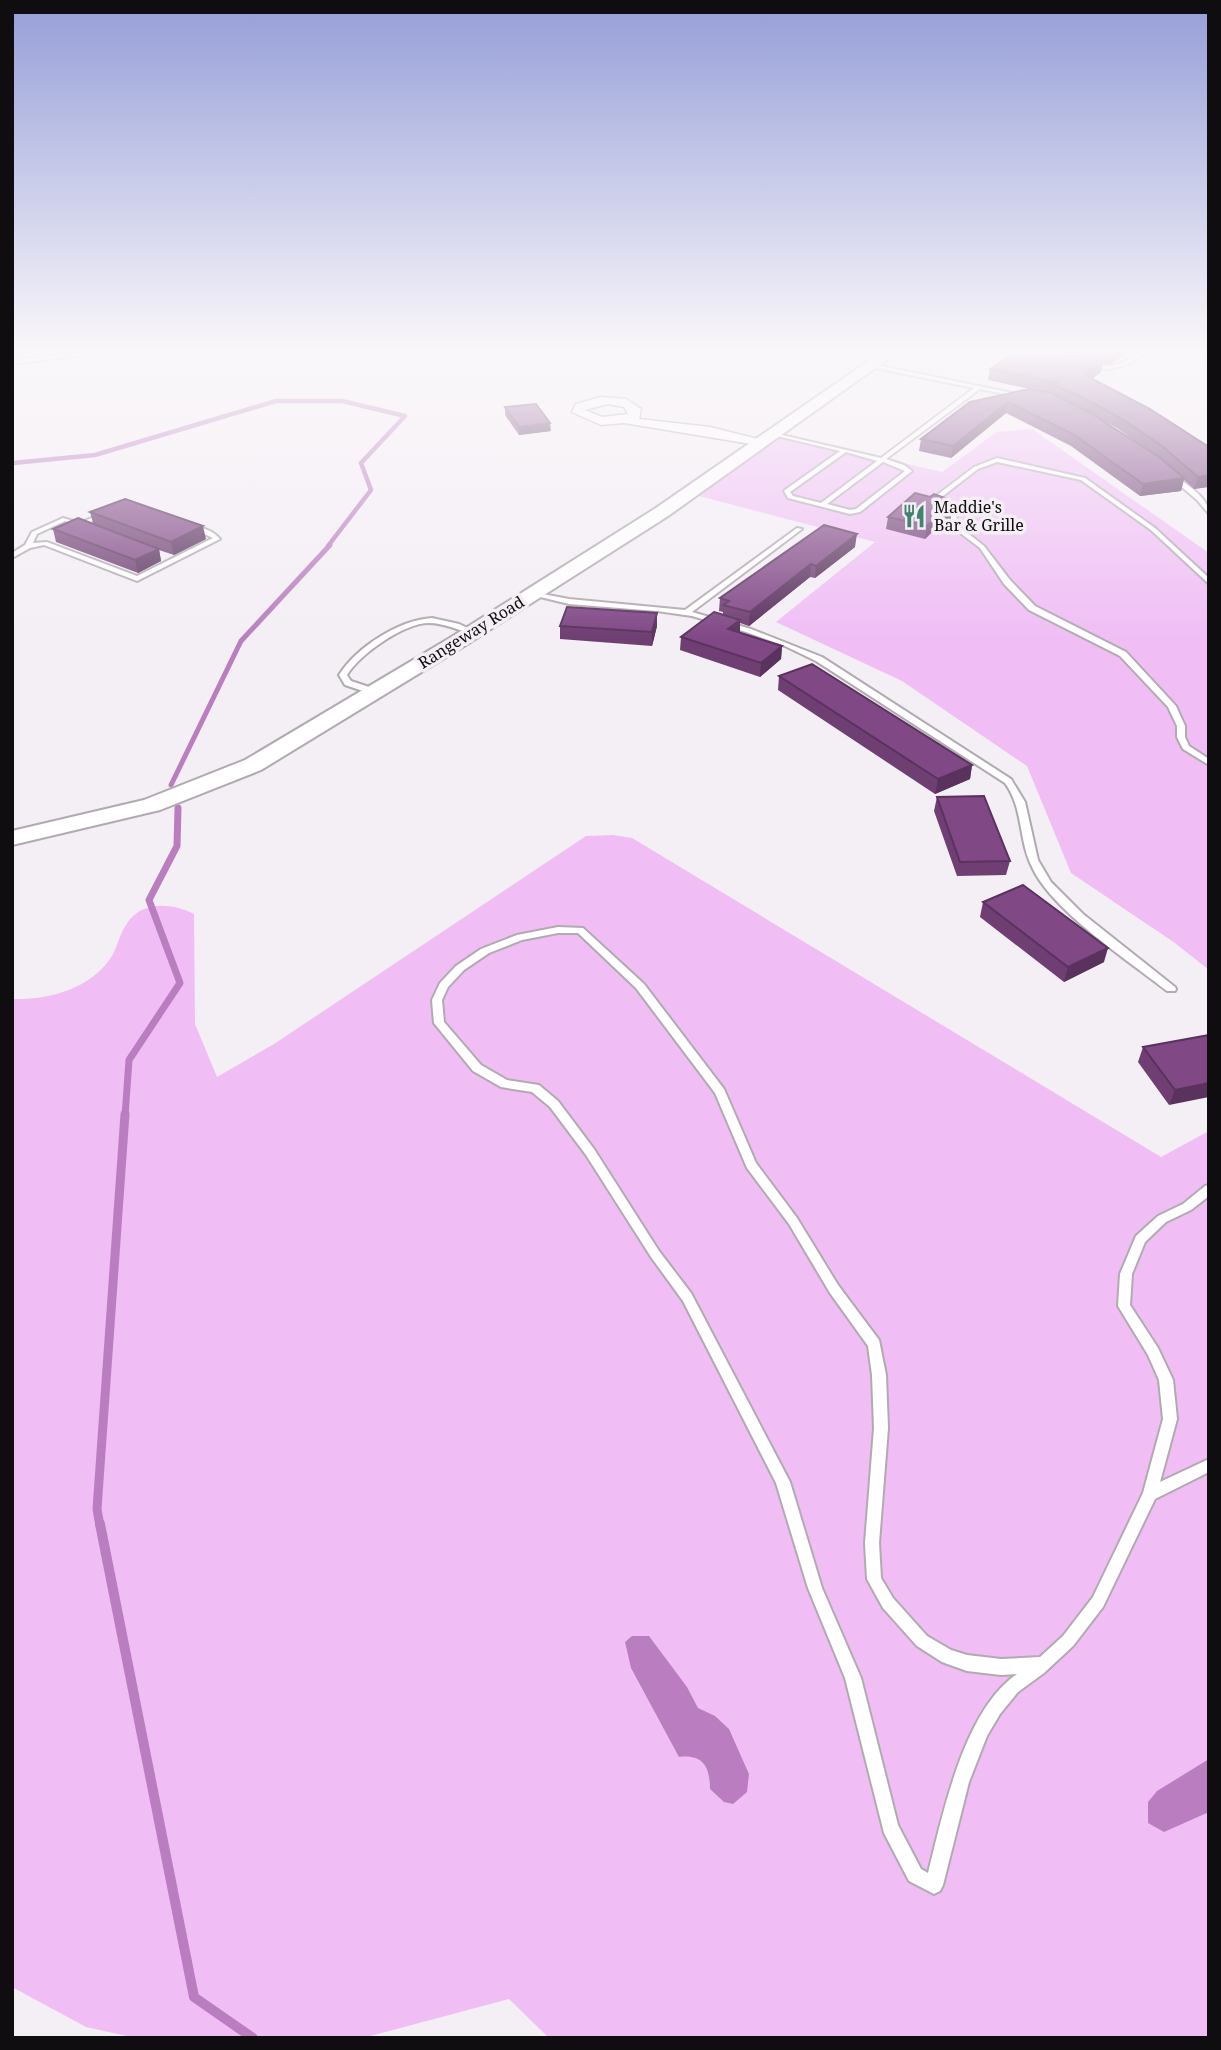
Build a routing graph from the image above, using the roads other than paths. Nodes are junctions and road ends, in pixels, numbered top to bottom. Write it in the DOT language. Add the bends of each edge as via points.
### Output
graph roads {
  1 [pos="756,447"];
  2 [pos="815,447"];
  3 [pos="897,447"];
  4 [pos="844,452"];
  5 [pos="879,460"];
  6 [pos="1161,468"];
  7 [pos="822,505"];
  8 [pos="111,511"];
  9 [pos="1209,512"];
  10 [pos="179,522"];
  11 [pos="80,525"];
  12 [pos="799,529"];
  13 [pos="92,530"];
  14 [pos="28,546"];
  15 [pos="12,556"];
  16 [pos="164,556"];
  17 [pos="176,561"];
  18 [pos="1209,582"];
  19 [pos="532,594"];
  20 [pos="686,613"];
  21 [pos="472,632"];
  22 [pos="375,692"];
  23 [pos="1209,763"];
  24 [pos="12,838"];
  25 [pos="1171,989"];
  26 [pos="1209,1189"];
  27 [pos="1209,1465"];
  28 [pos="1150,1494"];
  29 [pos="1043,1664"];
  1 -- 19 [label="street, Rangeway Road"];
  2 -- 4 [label="lane"];
  3 -- 5 [label="lane"];
  4 -- 5 [label="lane"];
  4 -- 7 [label="lane" via="787,491 790,497"];
  5 -- 7 [label="lane"];
  5 -- 7 [label="lane" via="909,471 858,511"];
  6 -- 9 [label="lane"];
  8 -- 11 [label="lane"];
  10 -- 17 [label="lane" via="217,539"];
  11 -- 13 [label="lane"];
  11 -- 14 [label="lane" via="65,519 34,533"];
  12 -- 20 [label="lane"];
  14 -- 15 [label="lane"];
  14 -- 17 [label="lane" via="45,543 137,579"];
  16 -- 17 [label="lane"];
  18 -- 23 [label="lane" via="1147,524 1083,479 998,460 976,468 934,499 951,509 957,528 982,547 1032,608 1123,654 1171,706 1186,747"];
  19 -- 20 [label="lane" via="589,606"];
  19 -- 21 [label="street, Rangeway Road"];
  20 -- 25 [label="lane" via="819,659 998,772 1020,798 1033,859 1042,878"];
  21 -- 22 [label="street, Rangeway Road"];
  21 -- 22 [label="lane" via="451,623 407,623 363,652 343,675 348,683"];
  22 -- 24 [label="street, Rangeway Road" via="275,754 202,788 123,813"];
  26 -- 28 [label="lane" via="1187,1207 1161,1219 1140,1239 1126,1274 1124,1306 1166,1380 1170,1419"];
  27 -- 28 [label="lane"];
  28 -- 29 [label="lane" via="1098,1602"];
  29 -- 29 [label="lane" via="1001,1667 947,1657 922,1641 888,1603 874,1579 872,1543 881,1428 874,1344 751,1165 720,1092 639,986 580,930 520,937 485,951 460,968 437,1000 439,1023 477,1068 505,1084 535,1088 554,1104 687,1297 752,1419 783,1482 815,1588 853,1678 890,1827 915,1875 934,1885 946,1824 991,1712 1010,1688"];
}
